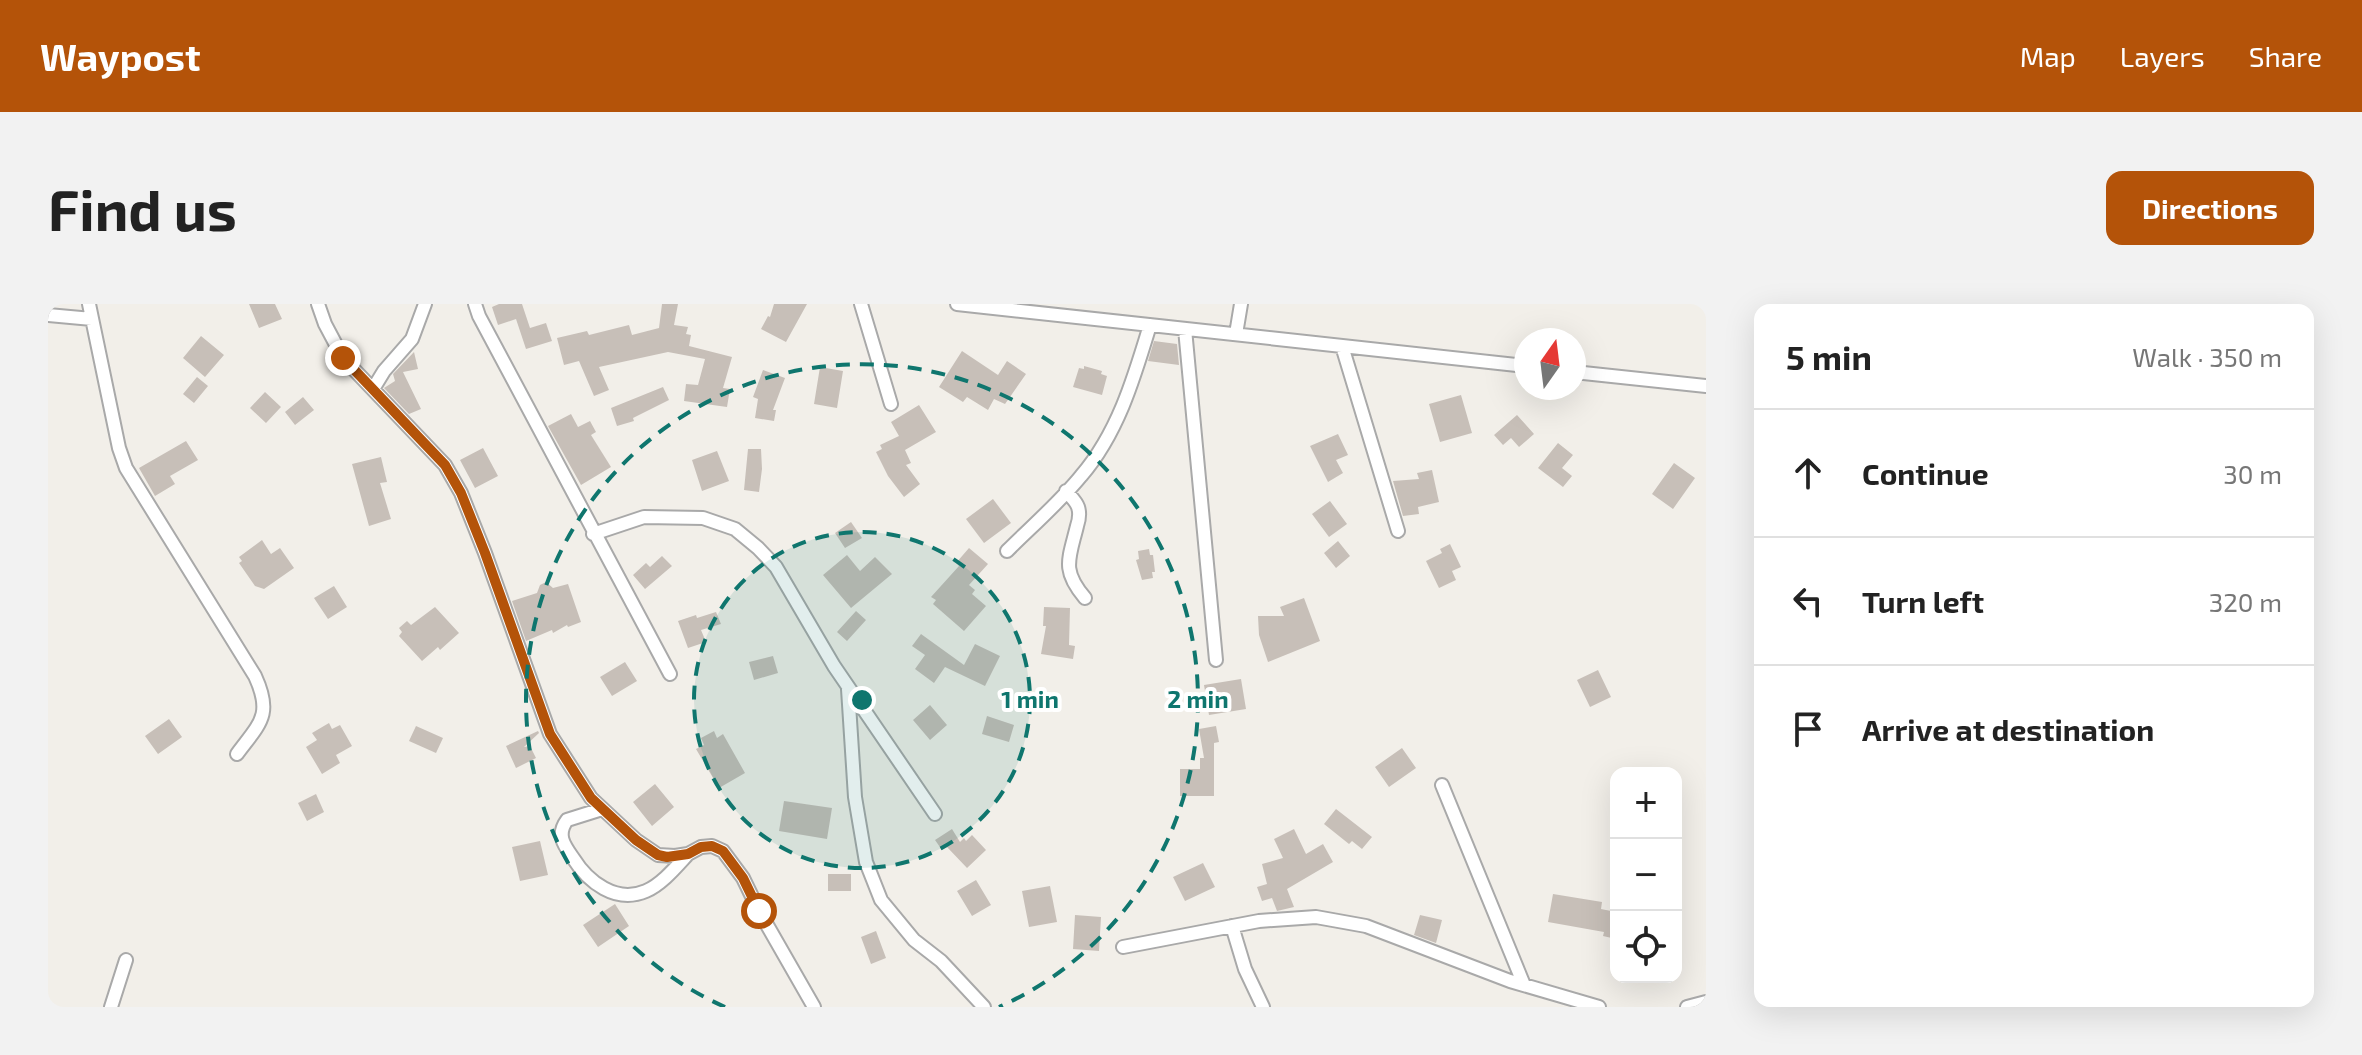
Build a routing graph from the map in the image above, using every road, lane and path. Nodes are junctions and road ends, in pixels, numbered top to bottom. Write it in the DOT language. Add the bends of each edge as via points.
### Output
graph roads {
  1 [pos="89,304"];
  2 [pos="318,304"];
  3 [pos="425,304"];
  4 [pos="475,304"];
  5 [pos="861,304"];
  6 [pos="957,304"];
  7 [pos="1241,304"];
  8 [pos="48,315"];
  9 [pos="92,319"];
  10 [pos="1150,325"];
  11 [pos="1185,329"];
  12 [pos="1236,334"];
  13 [pos="1342,346"];
  14 [pos="1514,365"];
  15 [pos="1586,373"];
  16 [pos="1706,386"];
  17 [pos="373,389"];
  18 [pos="891,404"];
  19 [pos="1066,491"];
  20 [pos="1398,531"];
  21 [pos="593,534"];
  22 [pos="1007,551"];
  23 [pos="1085,598"];
  24 [pos="1216,660"];
  25 [pos="670,674"];
  26 [pos="848,686"];
  27 [pos="237,754"];
  28 [pos="1442,785"];
  29 [pos="602,809"];
  30 [pos="935,814"];
  31 [pos="688,854"];
  32 [pos="1232,926"];
  33 [pos="1123,947"];
  34 [pos="126,960"];
  35 [pos="1524,985"];
  36 [pos="1706,1002"];
  37 [pos="111,1007"];
  38 [pos="814,1007"];
  39 [pos="984,1007"];
  40 [pos="1263,1007"];
  41 [pos="1599,1007"];
  42 [pos="1687,1007"];
  1 -- 9 [label="street"];
  2 -- 17 [label="street" via="343,358"];
  3 -- 17 [label="street" via="407,347"];
  4 -- 21 [label="street"];
  5 -- 18 [label="street"];
  6 -- 10 [label="street"];
  7 -- 12 [label="street"];
  8 -- 9 [label="street"];
  9 -- 27 [label="street" via="126,468 263,693 264,713"];
  10 -- 11 [label="street"];
  10 -- 19 [label="street" via="1116,420 1082,476"];
  11 -- 12 [label="street"];
  11 -- 24 [label="street"];
  12 -- 13 [label="street"];
  13 -- 14 [label="street"];
  13 -- 20 [label="street"];
  15 -- 16 [label="street"];
  17 -- 29 [label="street" via="445,465 461,493 550,734"];
  19 -- 22 [label="street"];
  19 -- 23 [label="street" via="1079,509 1068,573"];
  21 -- 25 [label="street"];
  21 -- 26 [label="street" via="644,517 703,518 735,529 776,567"];
  26 -- 30 [label="street"];
  26 -- 39 [label="street" via="855,797 866,862 881,900"];
  28 -- 35 [label="street"];
  29 -- 31 [label="street" via="658,855"];
  29 -- 31 [label="street" via="567,820 561,833 582,873 600,886 618,894 648,890"];
  31 -- 38 [label="street" via="712,846 723,851"];
  32 -- 33 [label="street"];
  32 -- 35 [label="street" via="1316,917 1366,926"];
  32 -- 40 [label="street"];
  34 -- 37 [label="street"];
  35 -- 41 [label="street"];
  36 -- 42 [label="street"];
}
